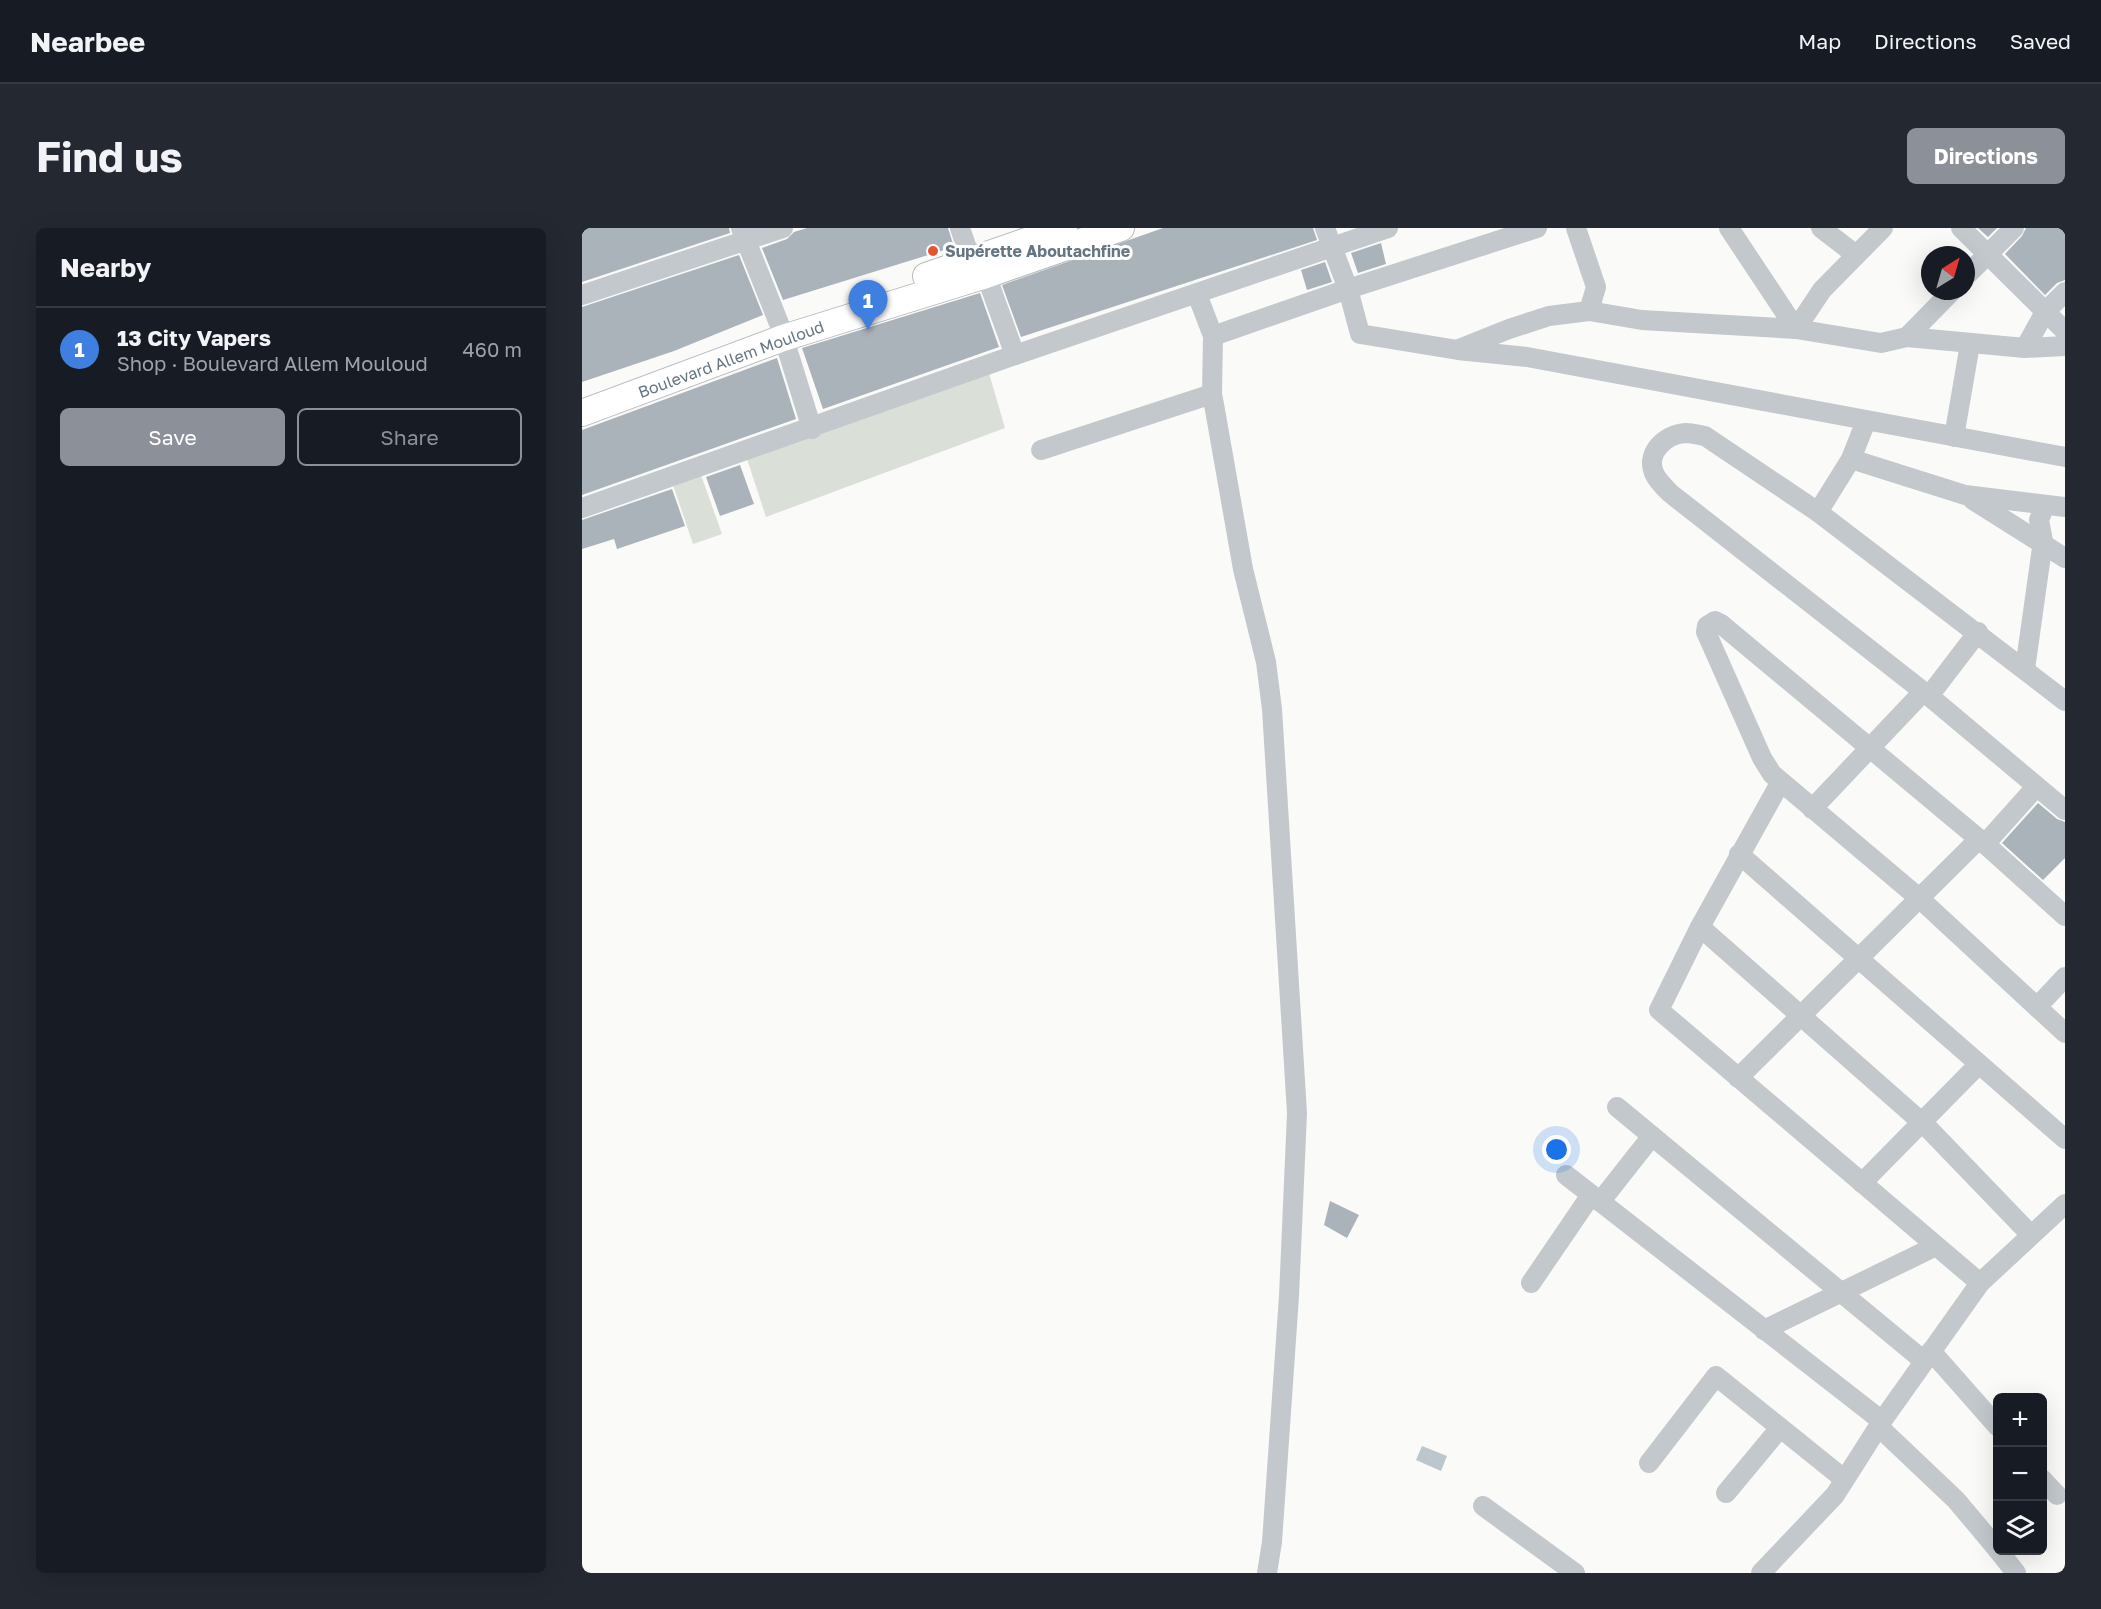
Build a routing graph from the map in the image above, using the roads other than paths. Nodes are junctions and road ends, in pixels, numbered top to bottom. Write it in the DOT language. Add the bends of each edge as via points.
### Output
graph roads {
  1 [pos="783,228"];
  2 [pos="960,228"];
  3 [pos="1064,228"];
  4 [pos="1121,228"];
  5 [pos="1325,228"];
  6 [pos="1388,228"];
  7 [pos="1538,228"];
  8 [pos="1576,228"];
  9 [pos="1729,228"];
  10 [pos="1821,228"];
  11 [pos="1883,228"];
  12 [pos="1961,228"];
  13 [pos="2014,228"];
  14 [pos="743,234"];
  15 [pos="1331,248"];
  16 [pos="1856,255"];
  17 [pos="1987,255"];
  18 [pos="979,267"];
  19 [pos="1975,267"];
  20 [pos="1348,289"];
  21 [pos="2065,292"];
  22 [pos="1197,294"];
  23 [pos="582,295"];
  24 [pos="1943,300"];
  25 [pos="1589,311"];
  26 [pos="2045,312"];
  27 [pos="1796,329"];
  28 [pos="781,332"];
  29 [pos="2065,332"];
  30 [pos="1213,336"];
  31 [pos="1907,337"];
  32 [pos="1970,344"];
  33 [pos="2065,346"];
  34 [pos="2025,348"];
  35 [pos="1458,350"];
  36 [pos="1015,355"];
  37 [pos="1212,394"];
  38 [pos="582,398"];
  39 [pos="582,413"];
  40 [pos="1866,421"];
  41 [pos="813,429"];
  42 [pos="1954,437"];
  43 [pos="1041,450"];
  44 [pos="2065,457"];
  45 [pos="1851,459"];
  46 [pos="1965,495"];
  47 [pos="2055,506"];
  48 [pos="582,508"];
  49 [pos="1818,512"];
  50 [pos="2043,541"];
  51 [pos="2065,558"];
  52 [pos="1978,632"];
  53 [pos="2025,669"];
  54 [pos="1926,694"];
  55 [pos="2065,701"];
  56 [pos="1870,747"];
  57 [pos="1780,783"];
  58 [pos="2036,787"];
  59 [pos="1812,809"];
  60 [pos="2065,810"];
  61 [pos="1982,841"];
  62 [pos="1739,855"];
  63 [pos="1919,898"];
  64 [pos="2065,916"];
  65 [pos="1700,927"];
  66 [pos="1858,958"];
  67 [pos="2065,977"];
  68 [pos="2037,1007"];
  69 [pos="1800,1016"];
  70 [pos="2065,1033"];
  71 [pos="1979,1064"];
  72 [pos="1738,1078"];
  73 [pos="1617,1107"];
  74 [pos="1922,1122"];
  75 [pos="1652,1136"];
  76 [pos="2065,1139"];
  77 [pos="1566,1175"];
  78 [pos="1862,1183"];
  79 [pos="1596,1198"];
  80 [pos="2065,1204"];
  81 [pos="2031,1235"];
  82 [pos="1936,1246"];
  83 [pos="1531,1283"];
  84 [pos="1980,1283"];
  85 [pos="1842,1293"];
  86 [pos="1764,1330"];
  87 [pos="1928,1356"];
  88 [pos="1993,1422"];
  89 [pos="1880,1424"];
  90 [pos="1780,1428"];
  91 [pos="1649,1463"];
  92 [pos="1844,1479"];
  93 [pos="2047,1484"];
  94 [pos="1726,1492"];
  95 [pos="2057,1495"];
  96 [pos="1483,1506"];
  97 [pos="1993,1544"];
  98 [pos="2002,1555"];
  99 [pos="1268,1573"];
  100 [pos="1575,1573"];
  101 [pos="1761,1573"];
  102 [pos="2016,1573"];
  1 -- 14 [label="street"];
  2 -- 18 [label="street"];
  3 -- 18 [label="main road, Boulevard Allem Mouloud"];
  4 -- 18 [label="main road, Boulevard Allem Mouloud"];
  5 -- 15 [label="street"];
  6 -- 15 [label="street"];
  7 -- 20 [label="street"];
  8 -- 25 [label="street" via="1596,287"];
  9 -- 27 [label="street"];
  10 -- 16 [label="street"];
  11 -- 16 [label="street"];
  12 -- 17 [label="street"];
  13 -- 17 [label="street"];
  14 -- 23 [label="street"];
  14 -- 28 [label="street"];
  15 -- 20 [label="street"];
  15 -- 22 [label="street"];
  16 -- 27 [label="street" via="1822,290"];
  17 -- 19 [label="street"];
  17 -- 26 [label="street"];
  18 -- 28 [label="main road, Boulevard Allem Mouloud"];
  18 -- 36 [label="street"];
  20 -- 30 [label="street"];
  20 -- 35 [label="street" via="1359,334"];
  21 -- 26 [label="street"];
  22 -- 30 [label="street"];
  22 -- 36 [label="street"];
  24 -- 31 [label="street"];
  25 -- 27 [label="street" via="1642,320"];
  25 -- 35 [label="street" via="1550,316"];
  26 -- 29 [label="street"];
  26 -- 34 [label="street"];
  27 -- 31 [label="street" via="1881,343"];
  28 -- 38 [label="main road, Boulevard Allem Mouloud"];
  28 -- 39 [label="main road, Boulevard Allem Mouloud"];
  28 -- 41 [label="street"];
  30 -- 37 [label="street"];
  31 -- 32 [label="street"];
  32 -- 34 [label="street"];
  32 -- 42 [label="street"];
  33 -- 34 [label="street"];
  35 -- 40 [label="street" via="1527,357"];
  36 -- 41 [label="street"];
  37 -- 43 [label="street"];
  37 -- 99 [label="street" via="1272,709 1297,1113 1289,1296"];
  40 -- 42 [label="street"];
  40 -- 45 [label="street"];
  41 -- 48 [label="street"];
  42 -- 44 [label="street"];
  45 -- 46 [label="street"];
  45 -- 49 [label="street"];
  46 -- 47 [label="street"];
  46 -- 50 [label="street"];
  47 -- 50 [label="street" via="2039,520"];
  49 -- 52 [label="street"];
  49 -- 54 [label="street" via="1705,436 1673,436 1658,446 1652,456 1654,474 1670,493"];
  50 -- 51 [label="street"];
  50 -- 53 [label="street"];
  52 -- 53 [label="street"];
  52 -- 54 [label="street"];
  53 -- 55 [label="street"];
  54 -- 56 [label="street"];
  54 -- 58 [label="street"];
  56 -- 57 [label="street" via="1721,624 1712,622 1706,632 1762,758"];
  56 -- 59 [label="street"];
  56 -- 61 [label="street"];
  57 -- 59 [label="street"];
  57 -- 62 [label="street"];
  58 -- 60 [label="street"];
  58 -- 61 [label="street"];
  59 -- 63 [label="street"];
  61 -- 63 [label="street"];
  61 -- 64 [label="street"];
  62 -- 65 [label="street"];
  62 -- 66 [label="street"];
  63 -- 66 [label="street"];
  63 -- 68 [label="street"];
  65 -- 69 [label="street"];
  65 -- 72 [label="street" via="1659,1010"];
  66 -- 69 [label="street"];
  66 -- 71 [label="street"];
  67 -- 68 [label="street"];
  68 -- 70 [label="street"];
  69 -- 72 [label="street"];
  69 -- 74 [label="street"];
  71 -- 74 [label="street"];
  71 -- 76 [label="street"];
  72 -- 78 [label="street"];
  73 -- 75 [label="street"];
  74 -- 78 [label="street"];
  74 -- 81 [label="street"];
  75 -- 79 [label="street"];
  75 -- 85 [label="street"];
  77 -- 79 [label="street"];
  78 -- 82 [label="street"];
  79 -- 83 [label="street"];
  79 -- 86 [label="street"];
  80 -- 81 [label="street"];
  81 -- 84 [label="street"];
  82 -- 84 [label="street"];
  82 -- 85 [label="street"];
  84 -- 87 [label="street"];
  85 -- 86 [label="street"];
  85 -- 87 [label="street"];
  86 -- 89 [label="street"];
  87 -- 88 [label="street"];
  87 -- 89 [label="street"];
  89 -- 92 [label="street"];
  89 -- 97 [label="street" via="1956,1500"];
  90 -- 91 [label="street" via="1716,1376"];
  90 -- 92 [label="street"];
  90 -- 94 [label="street"];
  92 -- 101 [label="street" via="1834,1495"];
  93 -- 95 [label="street"];
  96 -- 100 [label="street"];
  98 -- 102 [label="street"];
}
